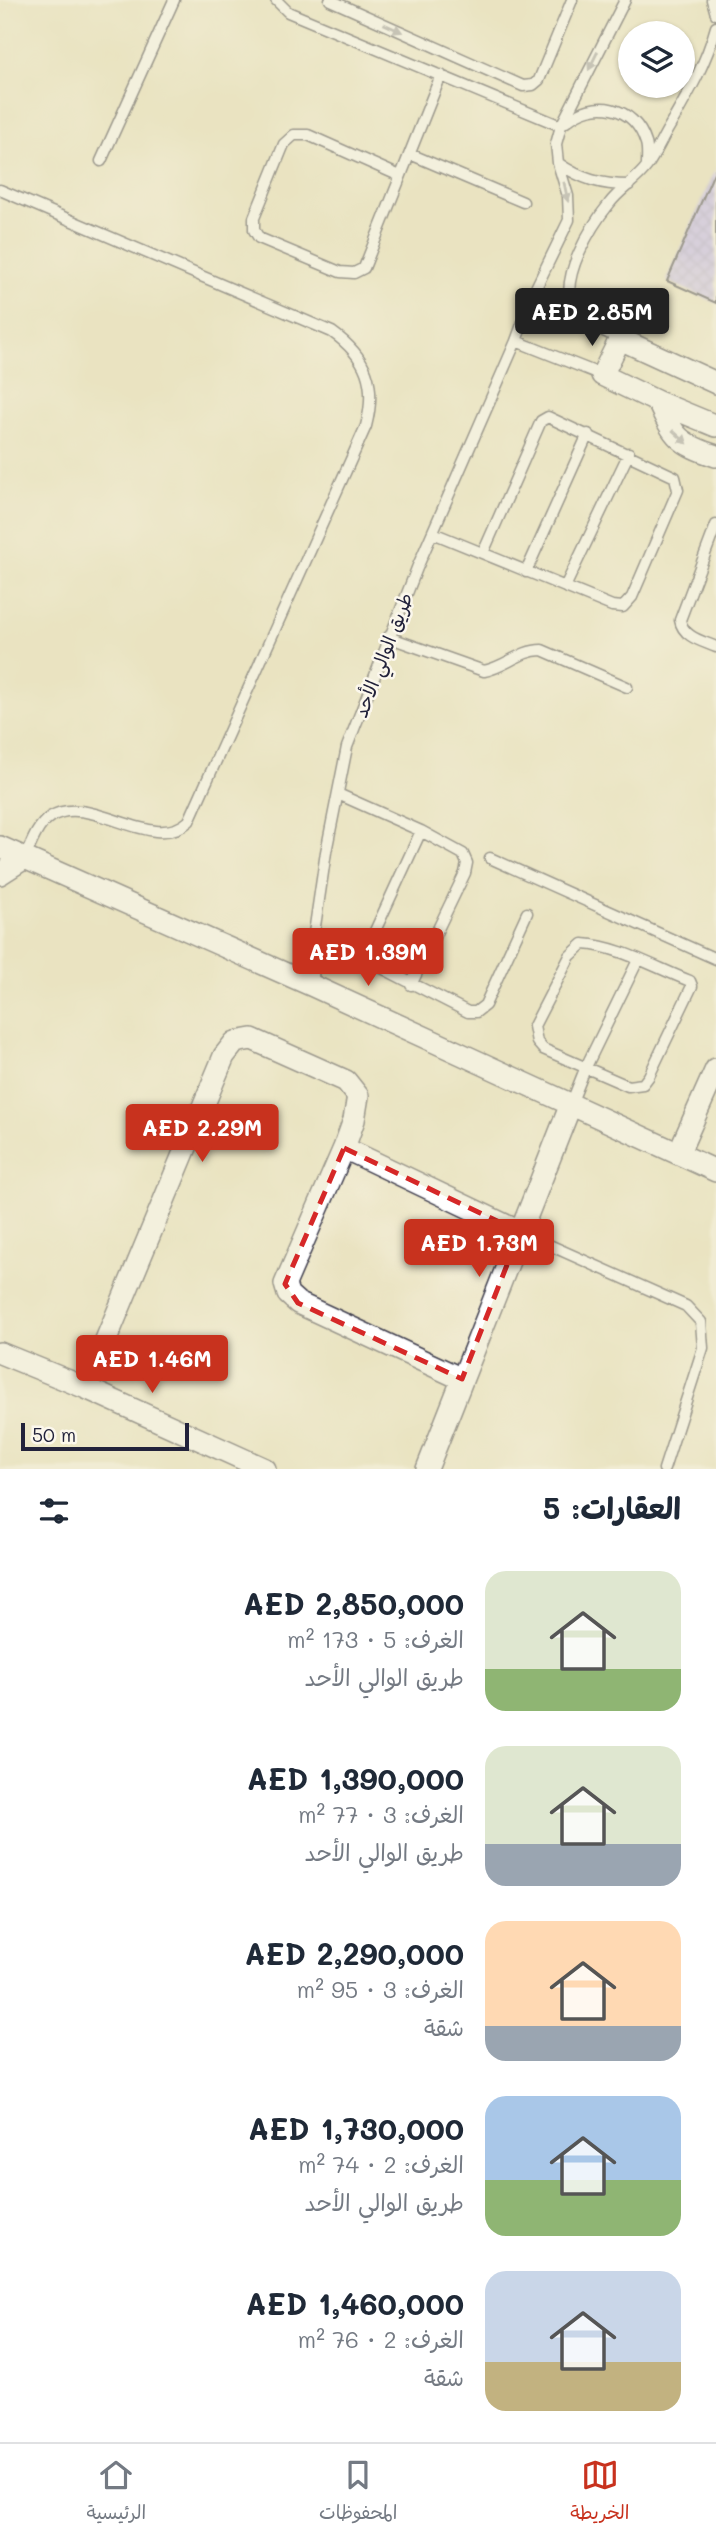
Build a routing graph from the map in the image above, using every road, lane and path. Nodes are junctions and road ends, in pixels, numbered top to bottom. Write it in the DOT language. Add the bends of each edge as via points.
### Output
graph roads {
  1 [pos="174,0"];
  2 [pos="330,0"];
  3 [pos="572,0"];
  4 [pos="625,0"];
  5 [pos="712,0"];
  6 [pos="275,1"];
  7 [pos="716,14"];
  8 [pos="716,27"];
  9 [pos="441,75"];
  10 [pos="561,126"];
  11 [pos="410,154"];
  12 [pos="101,161"];
  13 [pos="558,163"];
  14 [pos="647,166"];
  15 [pos="400,176"];
  16 [pos="629,185"];
  17 [pos="0,190"];
  18 [pos="523,202"];
  19 [pos="620,339"];
  20 [pos="516,341"];
  21 [pos="602,374"];
  22 [pos="716,383"];
  23 [pos="658,402"];
  24 [pos="716,426"];
  25 [pos="588,435"];
  26 [pos="629,453"];
  27 [pos="716,456"];
  28 [pos="716,525"];
  29 [pos="433,533"];
  30 [pos="483,553"];
  31 [pos="526,572"];
  32 [pos="565,587"];
  33 [pos="388,637"];
  34 [pos="716,647"];
  35 [pos="627,687"];
  36 [pos="338,794"];
  37 [pos="421,831"];
  38 [pos="0,847"];
  39 [pos="25,858"];
  40 [pos="490,858"];
  41 [pos="0,874"];
  42 [pos="527,913"];
  43 [pos="716,959"];
  44 [pos="638,960"];
  45 [pos="411,985"];
  46 [pos="313,986"];
  47 [pos="585,1069"];
  48 [pos="716,1069"];
  49 [pos="571,1104"];
  50 [pos="344,1148"];
  51 [pos="679,1153"];
  52 [pos="716,1171"];
  53 [pos="520,1232"];
  54 [pos="0,1353"];
  55 [pos="462,1379"];
  56 [pos="86,1388"];
  57 [pos="265,1469"];
  58 [pos="427,1469"];
  59 [pos="664,1469"];
  1 -- 12 [label="lane"];
  2 -- 3 [label="lane, one-way" via="523,86 539,80"];
  4 -- 10 [label="lane, one-way"];
  5 -- 7 [label="lane"];
  6 -- 9 [label="lane" via="288,12"];
  8 -- 14 [label="lane" via="691,88"];
  9 -- 10 [label="lane"];
  9 -- 11 [label="lane"];
  10 -- 13 [label="lane" via="556,144"];
  10 -- 14 [label="lane" via="578,112 599,106 620,111 637,125 647,144"];
  11 -- 15 [label="lane"];
  11 -- 18 [label="lane"];
  13 -- 16 [label="lane" via="591,182"];
  13 -- 20 [label="lane, طريق الوالي الأحد, one-way" via="568,196 569,220"];
  14 -- 16 [label="lane"];
  15 -- 15 [label="lane" via="364,268 354,273 340,272 259,238 254,230 254,218 284,144 294,135 308,135"];
  16 -- 19 [label="lane" via="608,204 570,272 569,292 578,315"];
  17 -- 39 [label="lane" via="332,332 359,356 371,390 366,426 189,821 167,832 78,811 59,813 39,829"];
  19 -- 21 [label="street"];
  19 -- 22 [label="street"];
  20 -- 21 [label="lane"];
  20 -- 29 [label="lane, طريق الوالي الأحد"];
  21 -- 23 [label="street"];
  23 -- 24 [label="street"];
  23 -- 27 [label="street, one-way" via="673,433 688,445"];
  25 -- 26 [label="lane"];
  25 -- 30 [label="lane" via="557,419 541,421"];
  25 -- 31 [label="lane"];
  26 -- 32 [label="lane"];
  26 -- 32 [label="lane" via="675,477 678,490 632,597 623,607 612,607"];
  28 -- 34 [label="lane" via="680,620 688,635"];
  29 -- 30 [label="lane"];
  29 -- 33 [label="lane, طريق الوالي الأحد"];
  30 -- 31 [label="lane"];
  31 -- 32 [label="lane"];
  33 -- 35 [label="lane" via="484,671 528,650 542,650"];
  33 -- 36 [label="lane, طريق الوالي الأحد" via="347,747"];
  36 -- 37 [label="lane"];
  36 -- 46 [label="lane, طريق الوالي الأحد" via="314,933"];
  37 -- 45 [label="lane" via="369,944 374,964"];
  37 -- 45 [label="lane" via="463,854 467,863"];
  38 -- 39 [label="street"];
  39 -- 41 [label="street"];
  39 -- 46 [label="street"];
  40 -- 43 [label="lane"];
  42 -- 45 [label="lane" via="485,1005 476,1012"];
  44 -- 47 [label="lane"];
  44 -- 47 [label="lane" via="583,944 570,956 534,1026 542,1049"];
  44 -- 47 [label="lane" via="690,981 690,993 643,1084 628,1086"];
  46 -- 49 [label="street"];
  47 -- 49 [label="lane"];
  48 -- 51 [label="street"];
  49 -- 51 [label="street"];
  49 -- 53 [label="street"];
  50 -- 53 [label="street"];
  50 -- 55 [label="street" via="285,1284 288,1294 298,1303"];
  50 -- 56 [label="street" via="358,1096 346,1081 252,1039 235,1042 224,1056"];
  51 -- 52 [label="street"];
  53 -- 55 [label="street"];
  53 -- 59 [label="lane" via="686,1306 701,1322 703,1348"];
  54 -- 56 [label="street"];
  55 -- 58 [label="street"];
  56 -- 57 [label="street"];
}
